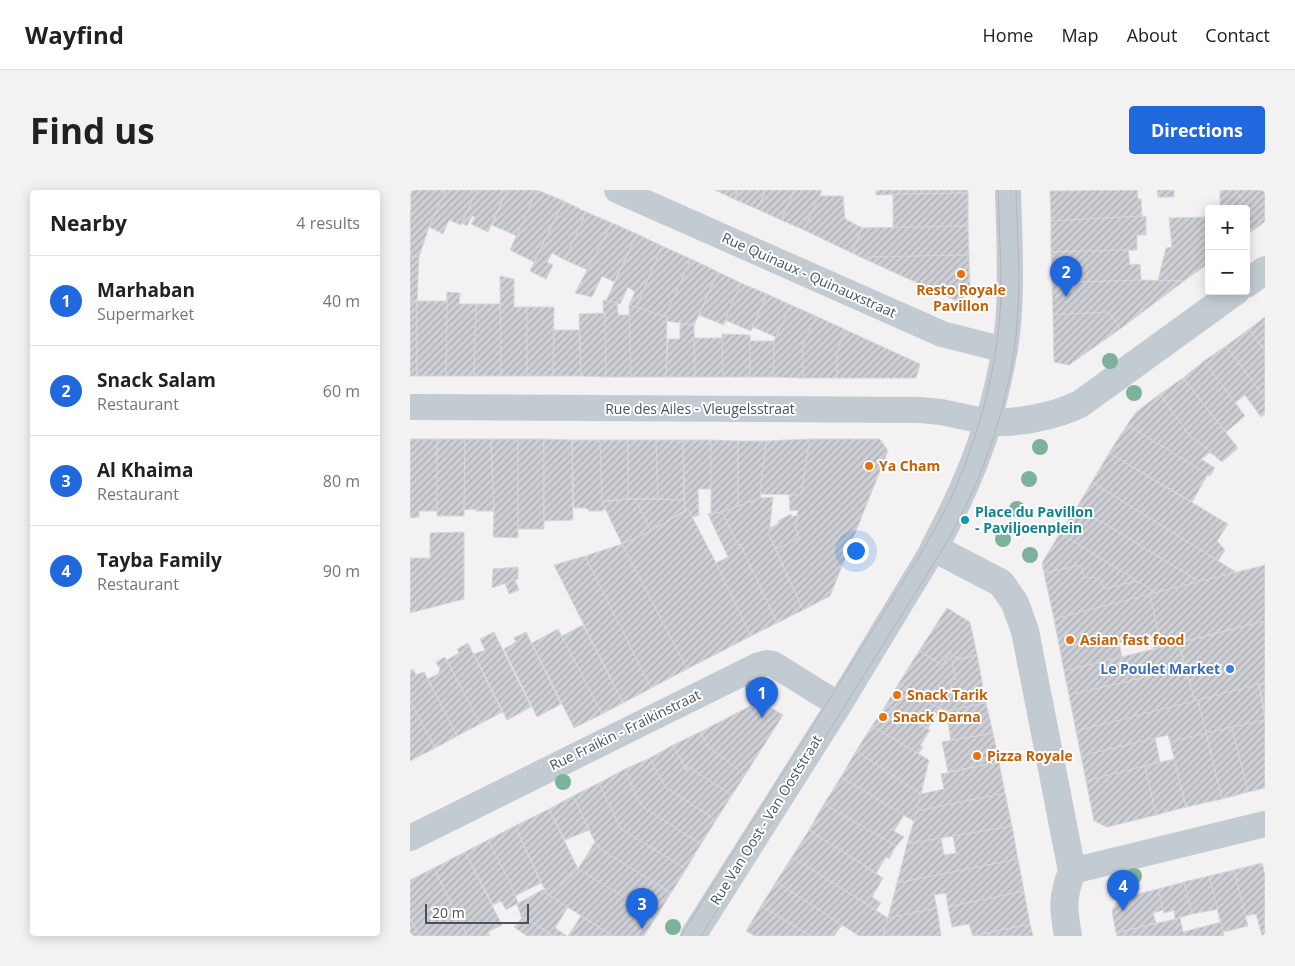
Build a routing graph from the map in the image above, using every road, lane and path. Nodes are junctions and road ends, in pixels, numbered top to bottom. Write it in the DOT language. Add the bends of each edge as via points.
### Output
graph roads {
  1 [pos="617,190"];
  2 [pos="1008,190"];
  3 [pos="1265,270"];
  4 [pos="1250,281"];
  5 [pos="1230,295"];
  6 [pos="1005,350"];
  7 [pos="410,406"];
  8 [pos="988,422"];
  9 [pos="934,548"];
  10 [pos="839,705"];
  11 [pos="1265,824"];
  12 [pos="410,838"];
  13 [pos="1072,871"];
  14 [pos="693,936"];
  15 [pos="1068,936"];
  1 -- 6 [label="street, Rue Quinaux - Quinauxstraat" via="942,334"];
  2 -- 6 [label="street" via="1010,292"];
  3 -- 4 [label="street"];
  5 -- 8 [label="street" via="1080,404 1046,416"];
  6 -- 8 [label="street"];
  7 -- 8 [label="street, Rue des Ailes - Vleugelsstraat" via="920,410"];
  8 -- 9 [label="street" via="962,494"];
  9 -- 10 [label="street"];
  9 -- 13 [label="street" via="1001,583 1015,603 1025,631"];
  10 -- 12 [label="street, Rue Fraikin - Fraikinstraat" via="773,664 759,664"];
  10 -- 14 [label="street, Rue Van Oost - Van Ooststraat"];
  11 -- 13 [label="street"];
  13 -- 15 [label="street" via="1065,890"];
}
